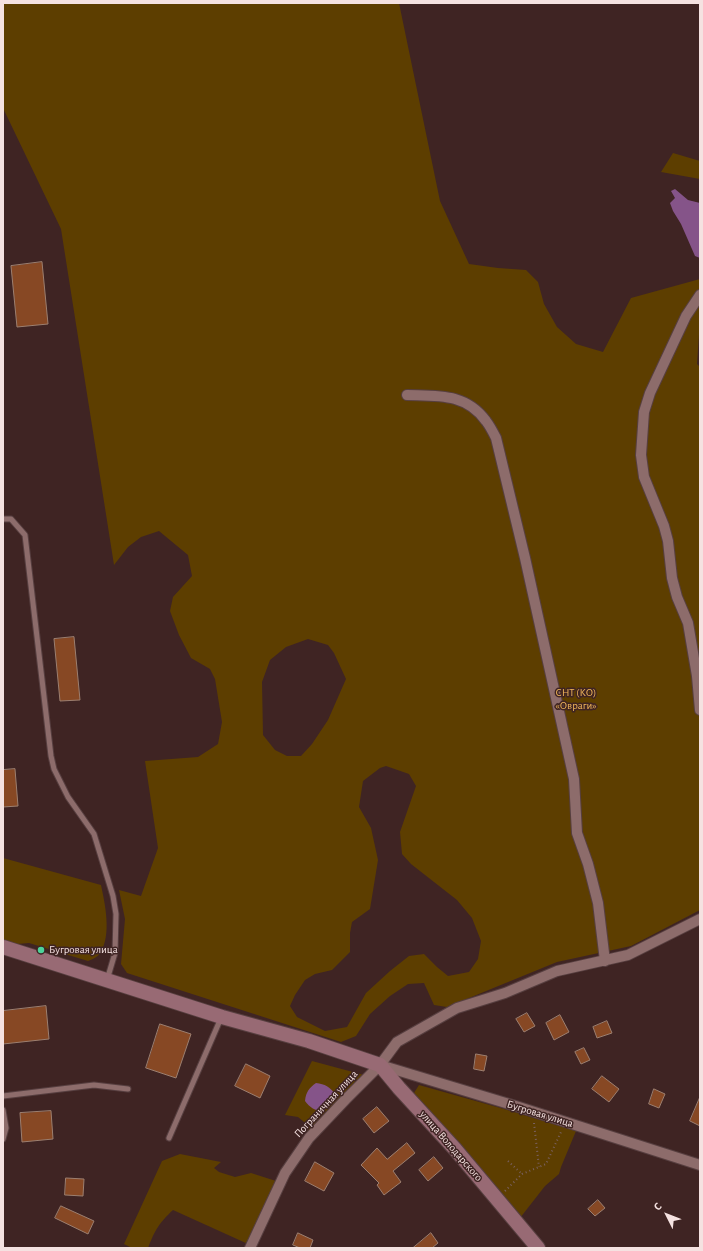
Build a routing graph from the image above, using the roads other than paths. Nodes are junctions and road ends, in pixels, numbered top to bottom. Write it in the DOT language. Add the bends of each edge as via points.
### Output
graph roads {
  1 [pos="700,295"];
  2 [pos="407,395"];
  3 [pos="3,519"];
  4 [pos="700,710"];
  5 [pos="700,919"];
  6 [pos="3,947"];
  7 [pos="605,961"];
  8 [pos="107,981"];
  9 [pos="222,1017"];
  10 [pos="380,1065"];
  11 [pos="128,1089"];
  12 [pos="3,1096"];
  13 [pos="3,1110"];
  14 [pos="169,1138"];
  15 [pos="3,1139"];
  16 [pos="700,1165"];
  17 [pos="250,1248"];
  18 [pos="538,1248"];
  1 -- 4 [label="street" via="686,316 650,393 644,412 641,455 644,477 664,526 677,597 688,623"];
  2 -- 7 [label="street" via="456,398 473,407 486,421 496,438 574,779 577,833 598,903"];
  3 -- 8 [label="lane" via="11,519 25,535 54,769 68,797 94,834 113,896 116,914 115,953"];
  5 -- 7 [label="street, Пограничная улица" via="628,955"];
  6 -- 8 [label="street"];
  7 -- 10 [label="street, Пограничная улица" via="557,971 505,993 457,1008 396,1042"];
  8 -- 9 [label="street"];
  9 -- 10 [label="street, улица Володарского" via="309,1041"];
  9 -- 14 [label="lane"];
  10 -- 16 [label="street, Бугровая улица"];
  10 -- 17 [label="street, Пограничная улица" via="310,1138 284,1173"];
  10 -- 18 [label="street, улица Володарского"];
  11 -- 12 [label="lane" via="94,1085"];
  13 -- 15 [label="lane" via="6,1128"];
}
